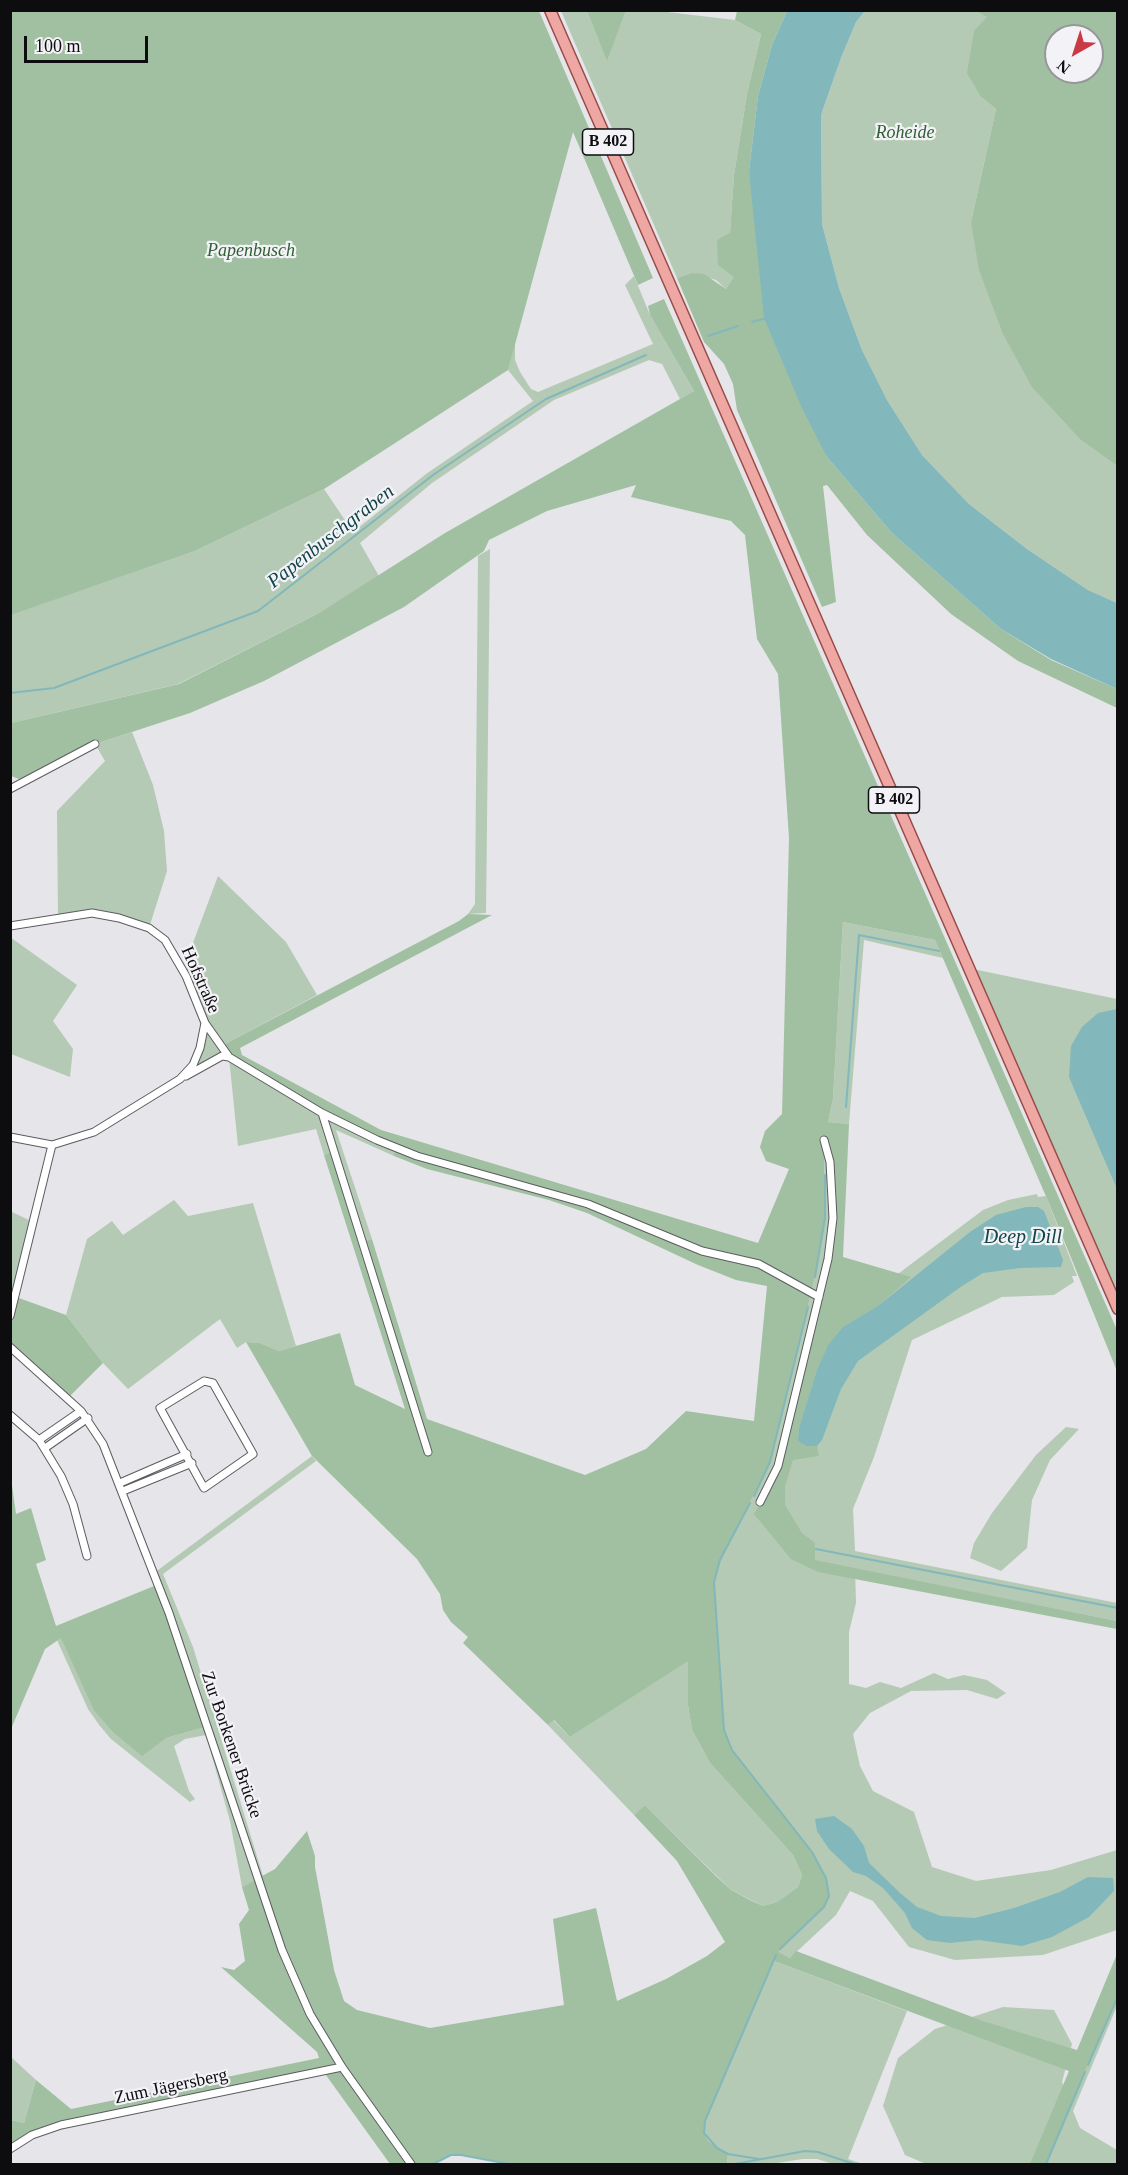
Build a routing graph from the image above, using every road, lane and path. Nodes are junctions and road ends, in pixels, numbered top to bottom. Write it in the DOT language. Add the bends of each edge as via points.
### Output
graph roads {
  1 [pos="550,10"];
  2 [pos="95,744"];
  3 [pos="10,789"];
  4 [pos="10,926"];
  5 [pos="205,1023"];
  6 [pos="229,1057"];
  7 [pos="180,1079"];
  8 [pos="322,1113"];
  9 [pos="10,1137"];
  10 [pos="824,1140"];
  11 [pos="52,1145"];
  12 [pos="819,1297"];
  13 [pos="1118,1309"];
  14 [pos="10,1316"];
  15 [pos="10,1347"];
  16 [pos="81,1411"];
  17 [pos="10,1415"];
  18 [pos="88,1418"];
  19 [pos="39,1440"];
  20 [pos="45,1448"];
  21 [pos="428,1452"];
  22 [pos="187,1454"];
  23 [pos="192,1463"];
  24 [pos="120,1483"];
  25 [pos="123,1491"];
  26 [pos="760,1502"];
  27 [pos="87,1556"];
  28 [pos="342,2067"];
  29 [pos="10,2149"];
  30 [pos="411,2164"];
  1 -- 13 [label="main road, B 402"];
  2 -- 3 [label="street"];
  4 -- 5 [label="street, Hofstraße" via="92,913 149,928 165,940 186,976"];
  5 -- 6 [label="street"];
  5 -- 7 [label="street, Hofstraße" via="196,1057"];
  6 -- 7 [label="street" via="222,1056"];
  6 -- 8 [label="street"];
  7 -- 11 [label="street, Hofstraße" via="94,1132"];
  8 -- 12 [label="street" via="417,1156 588,1204 702,1251 759,1264"];
  8 -- 21 [label="street"];
  9 -- 11 [label="street, Hofstraße"];
  10 -- 12 [label="street" via="830,1161 833,1218"];
  11 -- 14 [label="street"];
  12 -- 26 [label="street" via="778,1466"];
  15 -- 16 [label="street, Zur Borkener Brücke"];
  16 -- 18 [label="street, Zur Borkener Brücke"];
  16 -- 19 [label="street"];
  17 -- 19 [label="street"];
  18 -- 20 [label="street"];
  18 -- 24 [label="street, Zur Borkener Brücke"];
  19 -- 20 [label="street"];
  20 -- 27 [label="street" via="73,1504"];
  22 -- 23 [label="street"];
  22 -- 23 [label="street" via="160,1408 207,1381 213,1383 253,1454 204,1488"];
  22 -- 24 [label="street"];
  23 -- 25 [label="street"];
  24 -- 25 [label="street, Zur Borkener Brücke"];
  25 -- 28 [label="street, Zur Borkener Brücke" via="209,1726 282,1950 310,2014"];
  28 -- 29 [label="street, Zum Jägersberg" via="61,2125 32,2135"];
  28 -- 30 [label="street, Zur Borkener Brücke"];
}
